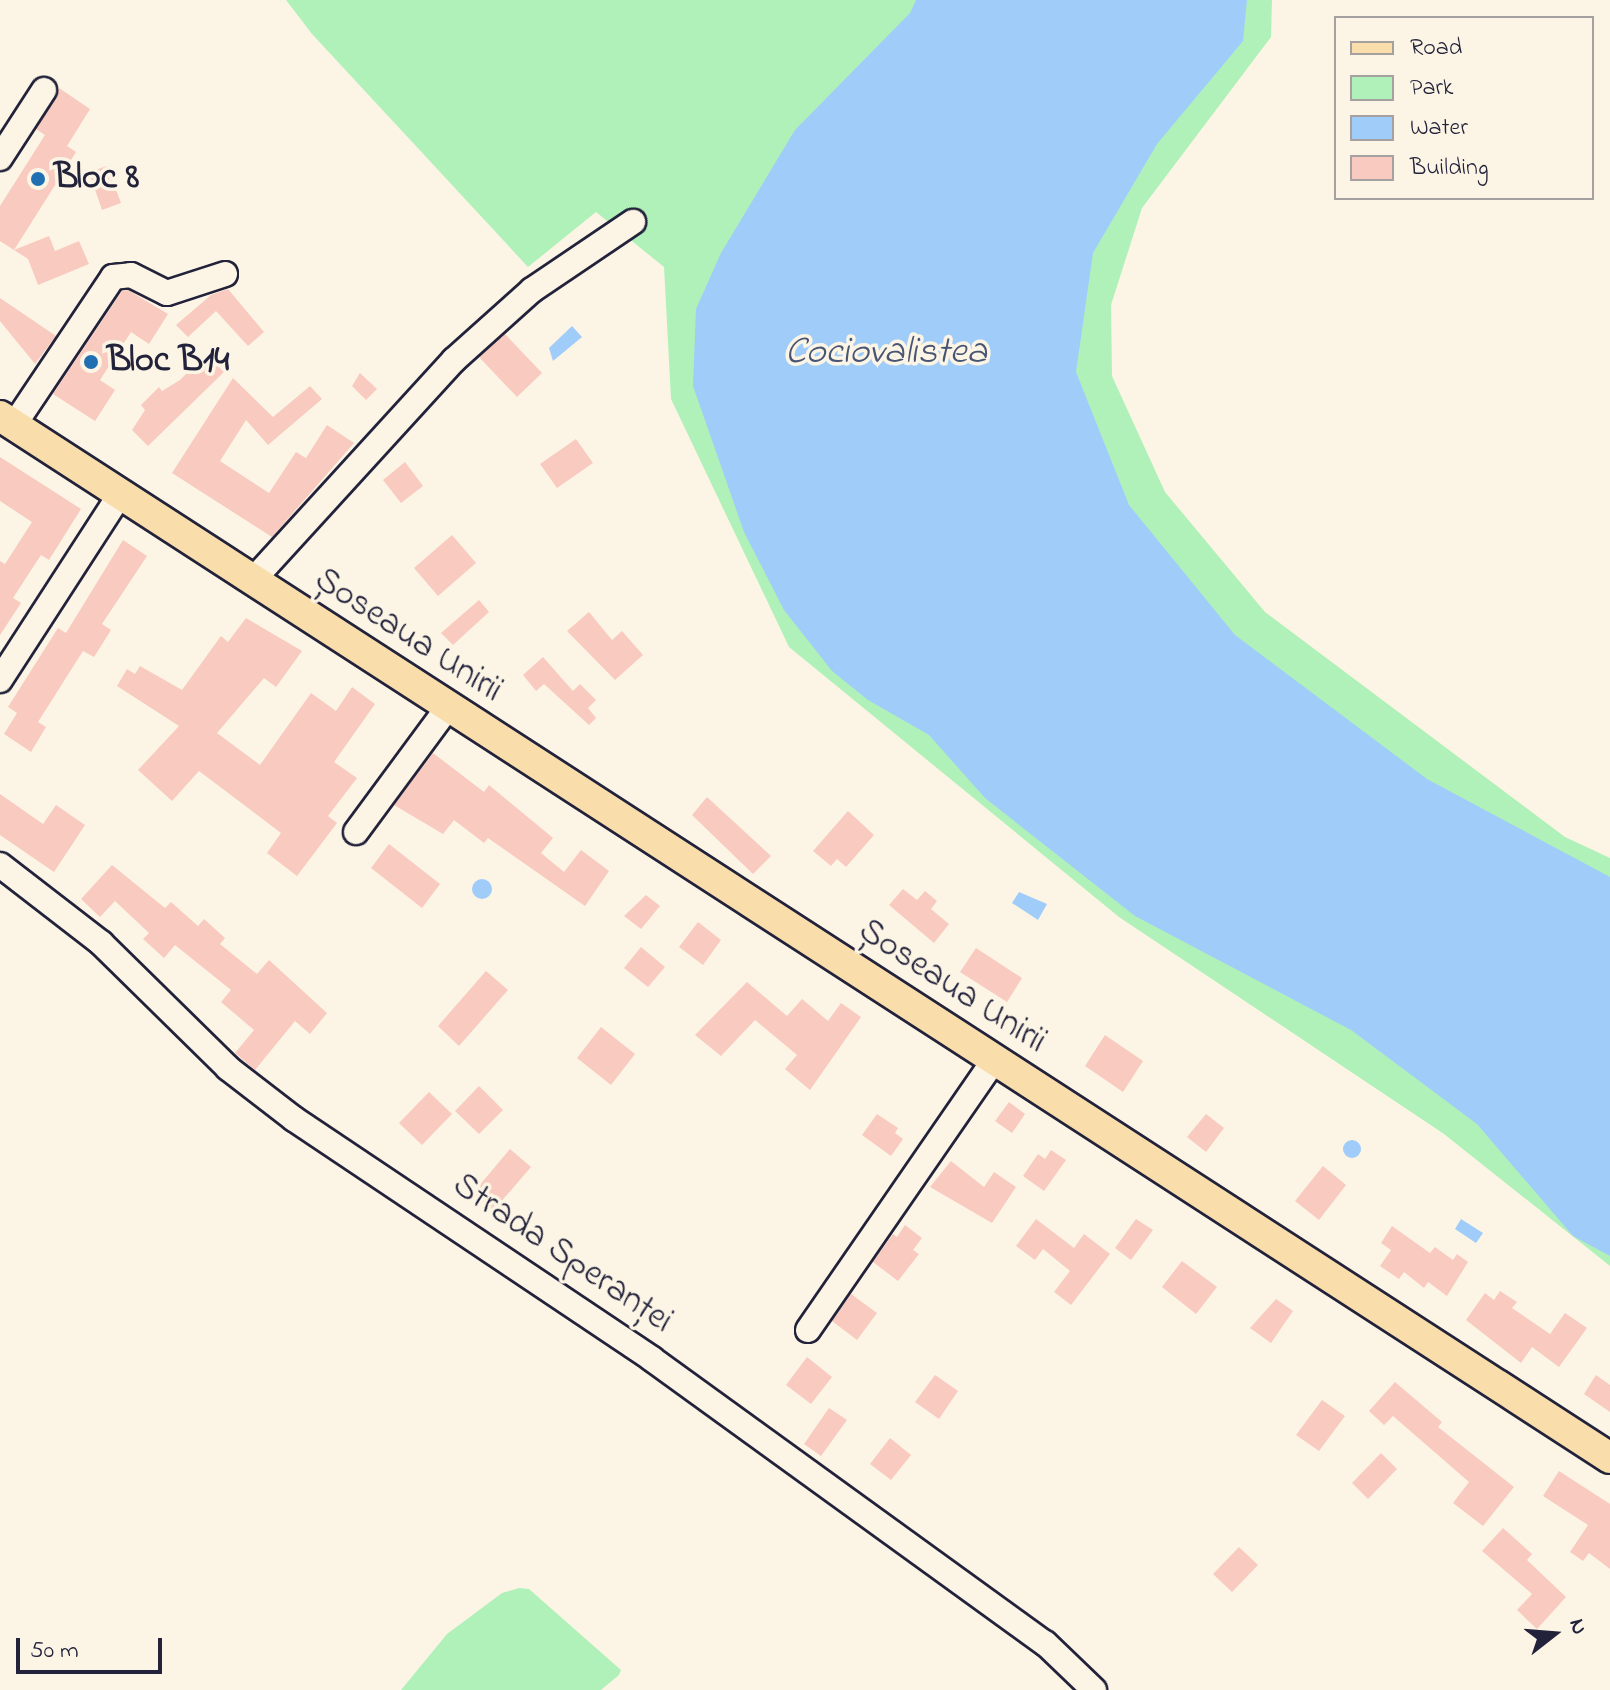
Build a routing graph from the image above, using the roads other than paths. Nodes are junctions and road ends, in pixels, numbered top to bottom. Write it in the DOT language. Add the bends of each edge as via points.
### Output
graph roads {
  1 [pos="44,90"];
  2 [pos="0,158"];
  3 [pos="633,222"];
  4 [pos="225,274"];
  5 [pos="7,420"];
  6 [pos="121,493"];
  7 [pos="253,580"];
  8 [pos="0,680"];
  9 [pos="448,707"];
  10 [pos="356,832"];
  11 [pos="0,865"];
  12 [pos="995,1059"];
  13 [pos="808,1330"];
  14 [pos="1610,1458"];
  15 [pos="1094,1690"];
  1 -- 2 [label="street"];
  3 -- 7 [label="street, Șoseaua Unirii" via="532,290 454,360"];
  4 -- 5 [label="street, Șoseaua Unirii" via="167,293 131,275 113,277"];
  5 -- 6 [label="main road, Șoseaua Unirii"];
  6 -- 7 [label="main road, Șoseaua Unirii"];
  6 -- 8 [label="street"];
  7 -- 9 [label="main road, Șoseaua Unirii"];
  9 -- 10 [label="street"];
  9 -- 12 [label="main road, Șoseaua Unirii"];
  11 -- 15 [label="street, Strada Speranței" via="101,943 228,1068 294,1119 652,1359 1045,1643"];
  12 -- 13 [label="street"];
  12 -- 14 [label="main road, Șoseaua Unirii"];
}
